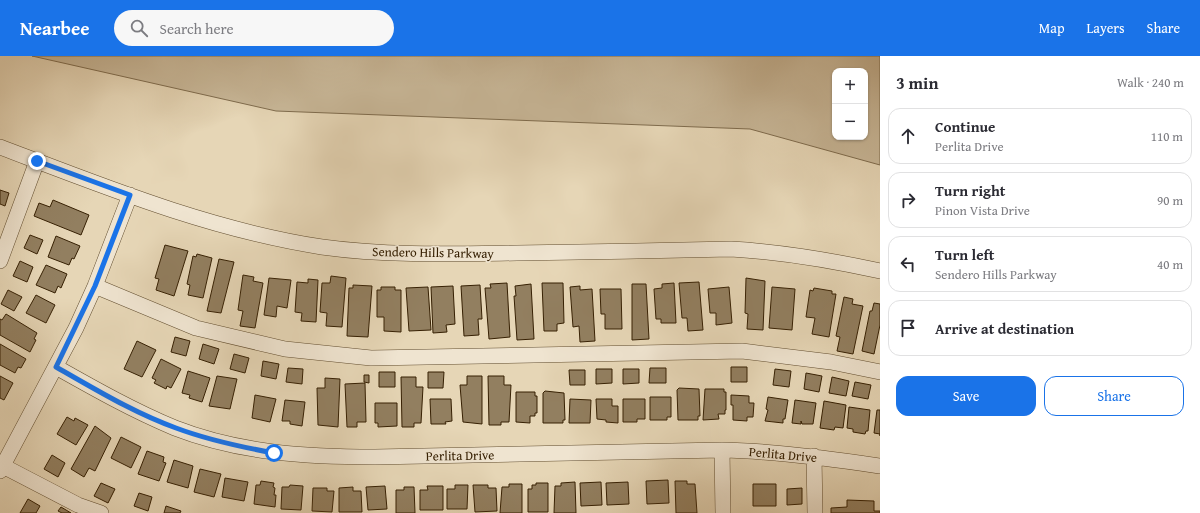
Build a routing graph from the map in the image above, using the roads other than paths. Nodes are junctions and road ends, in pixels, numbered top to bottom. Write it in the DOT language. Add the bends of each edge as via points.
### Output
graph roads {
  1 [pos="0,147"];
  2 [pos="37,161"];
  3 [pos="130,195"];
  4 [pos="0,261"];
  5 [pos="880,271"];
  6 [pos="95,286"];
  7 [pos="56,367"];
  8 [pos="880,372"];
  9 [pos="722,450"];
  10 [pos="814,456"];
  11 [pos="880,466"];
  12 [pos="1,469"];
  13 [pos="101,513"];
  14 [pos="723,513"];
  15 [pos="815,513"];
  1 -- 2 [label="street, Sendero Hills Parkway"];
  2 -- 3 [label="street, Sendero Hills Parkway"];
  2 -- 4 [label="street"];
  3 -- 5 [label="street, Sendero Hills Parkway" via="228,228 323,247 429,254 731,249 782,252"];
  3 -- 6 [label="street"];
  6 -- 7 [label="street"];
  6 -- 8 [label="street" via="196,328 285,349 371,358 742,351 831,362"];
  7 -- 9 [label="street, Perlita Drive" via="126,406 176,428 230,445 274,453 375,457"];
  7 -- 12 [label="street"];
  9 -- 10 [label="street, Perlita Drive" via="766,450"];
  9 -- 14 [label="street"];
  10 -- 11 [label="street, Perlita Drive"];
  10 -- 15 [label="street"];
  12 -- 13 [label="street"];
}
